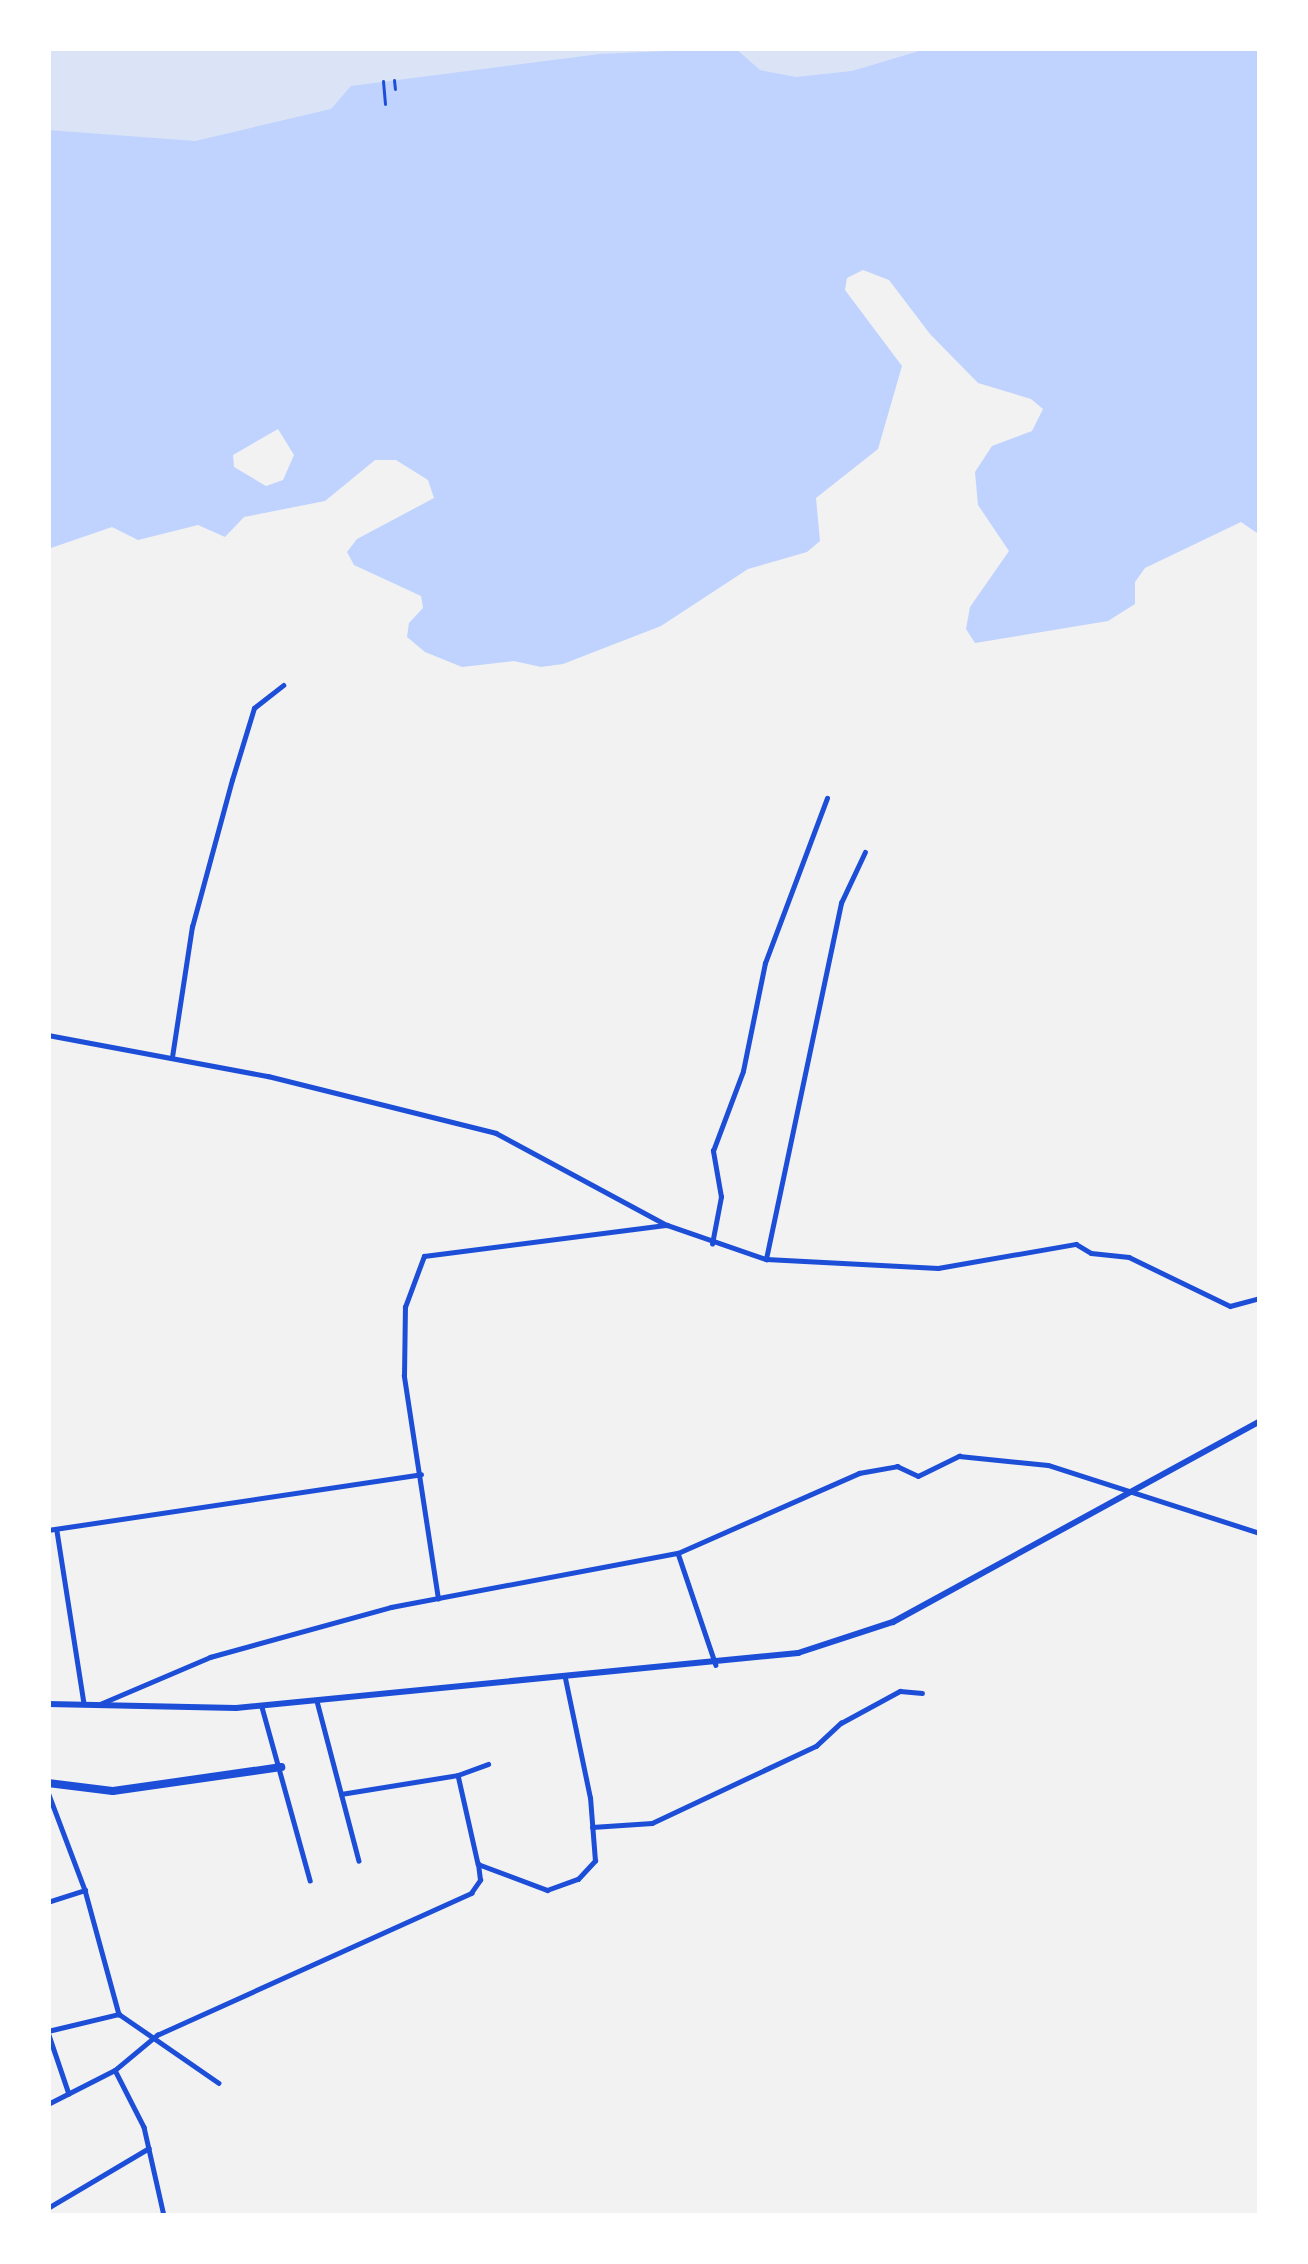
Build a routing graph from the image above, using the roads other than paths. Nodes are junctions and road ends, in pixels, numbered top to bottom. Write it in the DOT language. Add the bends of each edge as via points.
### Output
graph roads {
  1 [pos="283,685"];
  2 [pos="827,798"];
  3 [pos="865,852"];
  4 [pos="48,1036"];
  5 [pos="172,1060"];
  6 [pos="667,1225"];
  7 [pos="712,1244"];
  8 [pos="766,1259"];
  9 [pos="1260,1298"];
  10 [pos="1260,1421"];
  11 [pos="421,1474"];
  12 [pos="1128,1495"];
  13 [pos="48,1530"];
  14 [pos="57,1531"];
  15 [pos="1260,1533"];
  16 [pos="678,1553"];
  17 [pos="438,1601"];
  18 [pos="716,1665"];
  19 [pos="565,1678"];
  20 [pos="922,1693"];
  21 [pos="317,1701"];
  22 [pos="48,1704"];
  23 [pos="85,1704"];
  24 [pos="96,1705"];
  25 [pos="262,1706"];
  26 [pos="488,1764"];
  27 [pos="281,1767"];
  28 [pos="458,1775"];
  29 [pos="48,1787"];
  30 [pos="341,1794"];
  31 [pos="592,1827"];
  32 [pos="358,1861"];
  33 [pos="478,1864"];
  34 [pos="310,1880"];
  35 [pos="86,1890"];
  36 [pos="48,1902"];
  37 [pos="119,2014"];
  38 [pos="48,2032"];
  39 [pos="157,2035"];
  40 [pos="115,2070"];
  41 [pos="219,2083"];
  42 [pos="69,2094"];
  43 [pos="48,2104"];
  44 [pos="149,2148"];
  45 [pos="48,2208"];
  46 [pos="164,2216"];
  1 -- 5 [label="street" via="254,708 232,780 192,928"];
  2 -- 7 [label="street" via="765,963 743,1071 713,1151 721,1197"];
  3 -- 8 [label="street" via="842,903"];
  4 -- 5 [label="street"];
  5 -- 6 [label="street" via="496,1133"];
  6 -- 7 [label="street"];
  6 -- 11 [label="street" via="424,1256 405,1306 404,1376"];
  7 -- 8 [label="street"];
  8 -- 9 [label="street" via="938,1268 1076,1244 1129,1257 1230,1306"];
  10 -- 12 [label="street"];
  11 -- 14 [label="street"];
  11 -- 17 [label="street"];
  12 -- 15 [label="street"];
  12 -- 16 [label="street" via="1048,1465 959,1456 918,1476 897,1466 859,1473"];
  12 -- 18 [label="street" via="870,1631"];
  13 -- 14 [label="street"];
  14 -- 23 [label="street"];
  16 -- 17 [label="street"];
  16 -- 18 [label="street"];
  17 -- 24 [label="street" via="210,1657"];
  18 -- 19 [label="street"];
  19 -- 21 [label="street"];
  19 -- 31 [label="street"];
  20 -- 31 [label="street" via="900,1691 816,1746 652,1823"];
  21 -- 25 [label="street"];
  21 -- 30 [label="street"];
  22 -- 23 [label="street"];
  23 -- 24 [label="street"];
  24 -- 25 [label="street"];
  25 -- 27 [label="street"];
  26 -- 28 [label="street"];
  27 -- 29 [label="main road" via="113,1791"];
  27 -- 34 [label="street"];
  28 -- 30 [label="street"];
  28 -- 33 [label="street"];
  29 -- 35 [label="street"];
  30 -- 32 [label="street"];
  31 -- 33 [label="street" via="595,1862 548,1890"];
  33 -- 39 [label="street" via="472,1893"];
  35 -- 36 [label="street"];
  35 -- 37 [label="street"];
  37 -- 38 [label="street"];
  37 -- 39 [label="street"];
  38 -- 42 [label="street"];
  39 -- 40 [label="street"];
  39 -- 41 [label="street"];
  40 -- 42 [label="street"];
  40 -- 44 [label="street"];
  42 -- 43 [label="street"];
  44 -- 45 [label="street"];
  44 -- 46 [label="street"];
}
